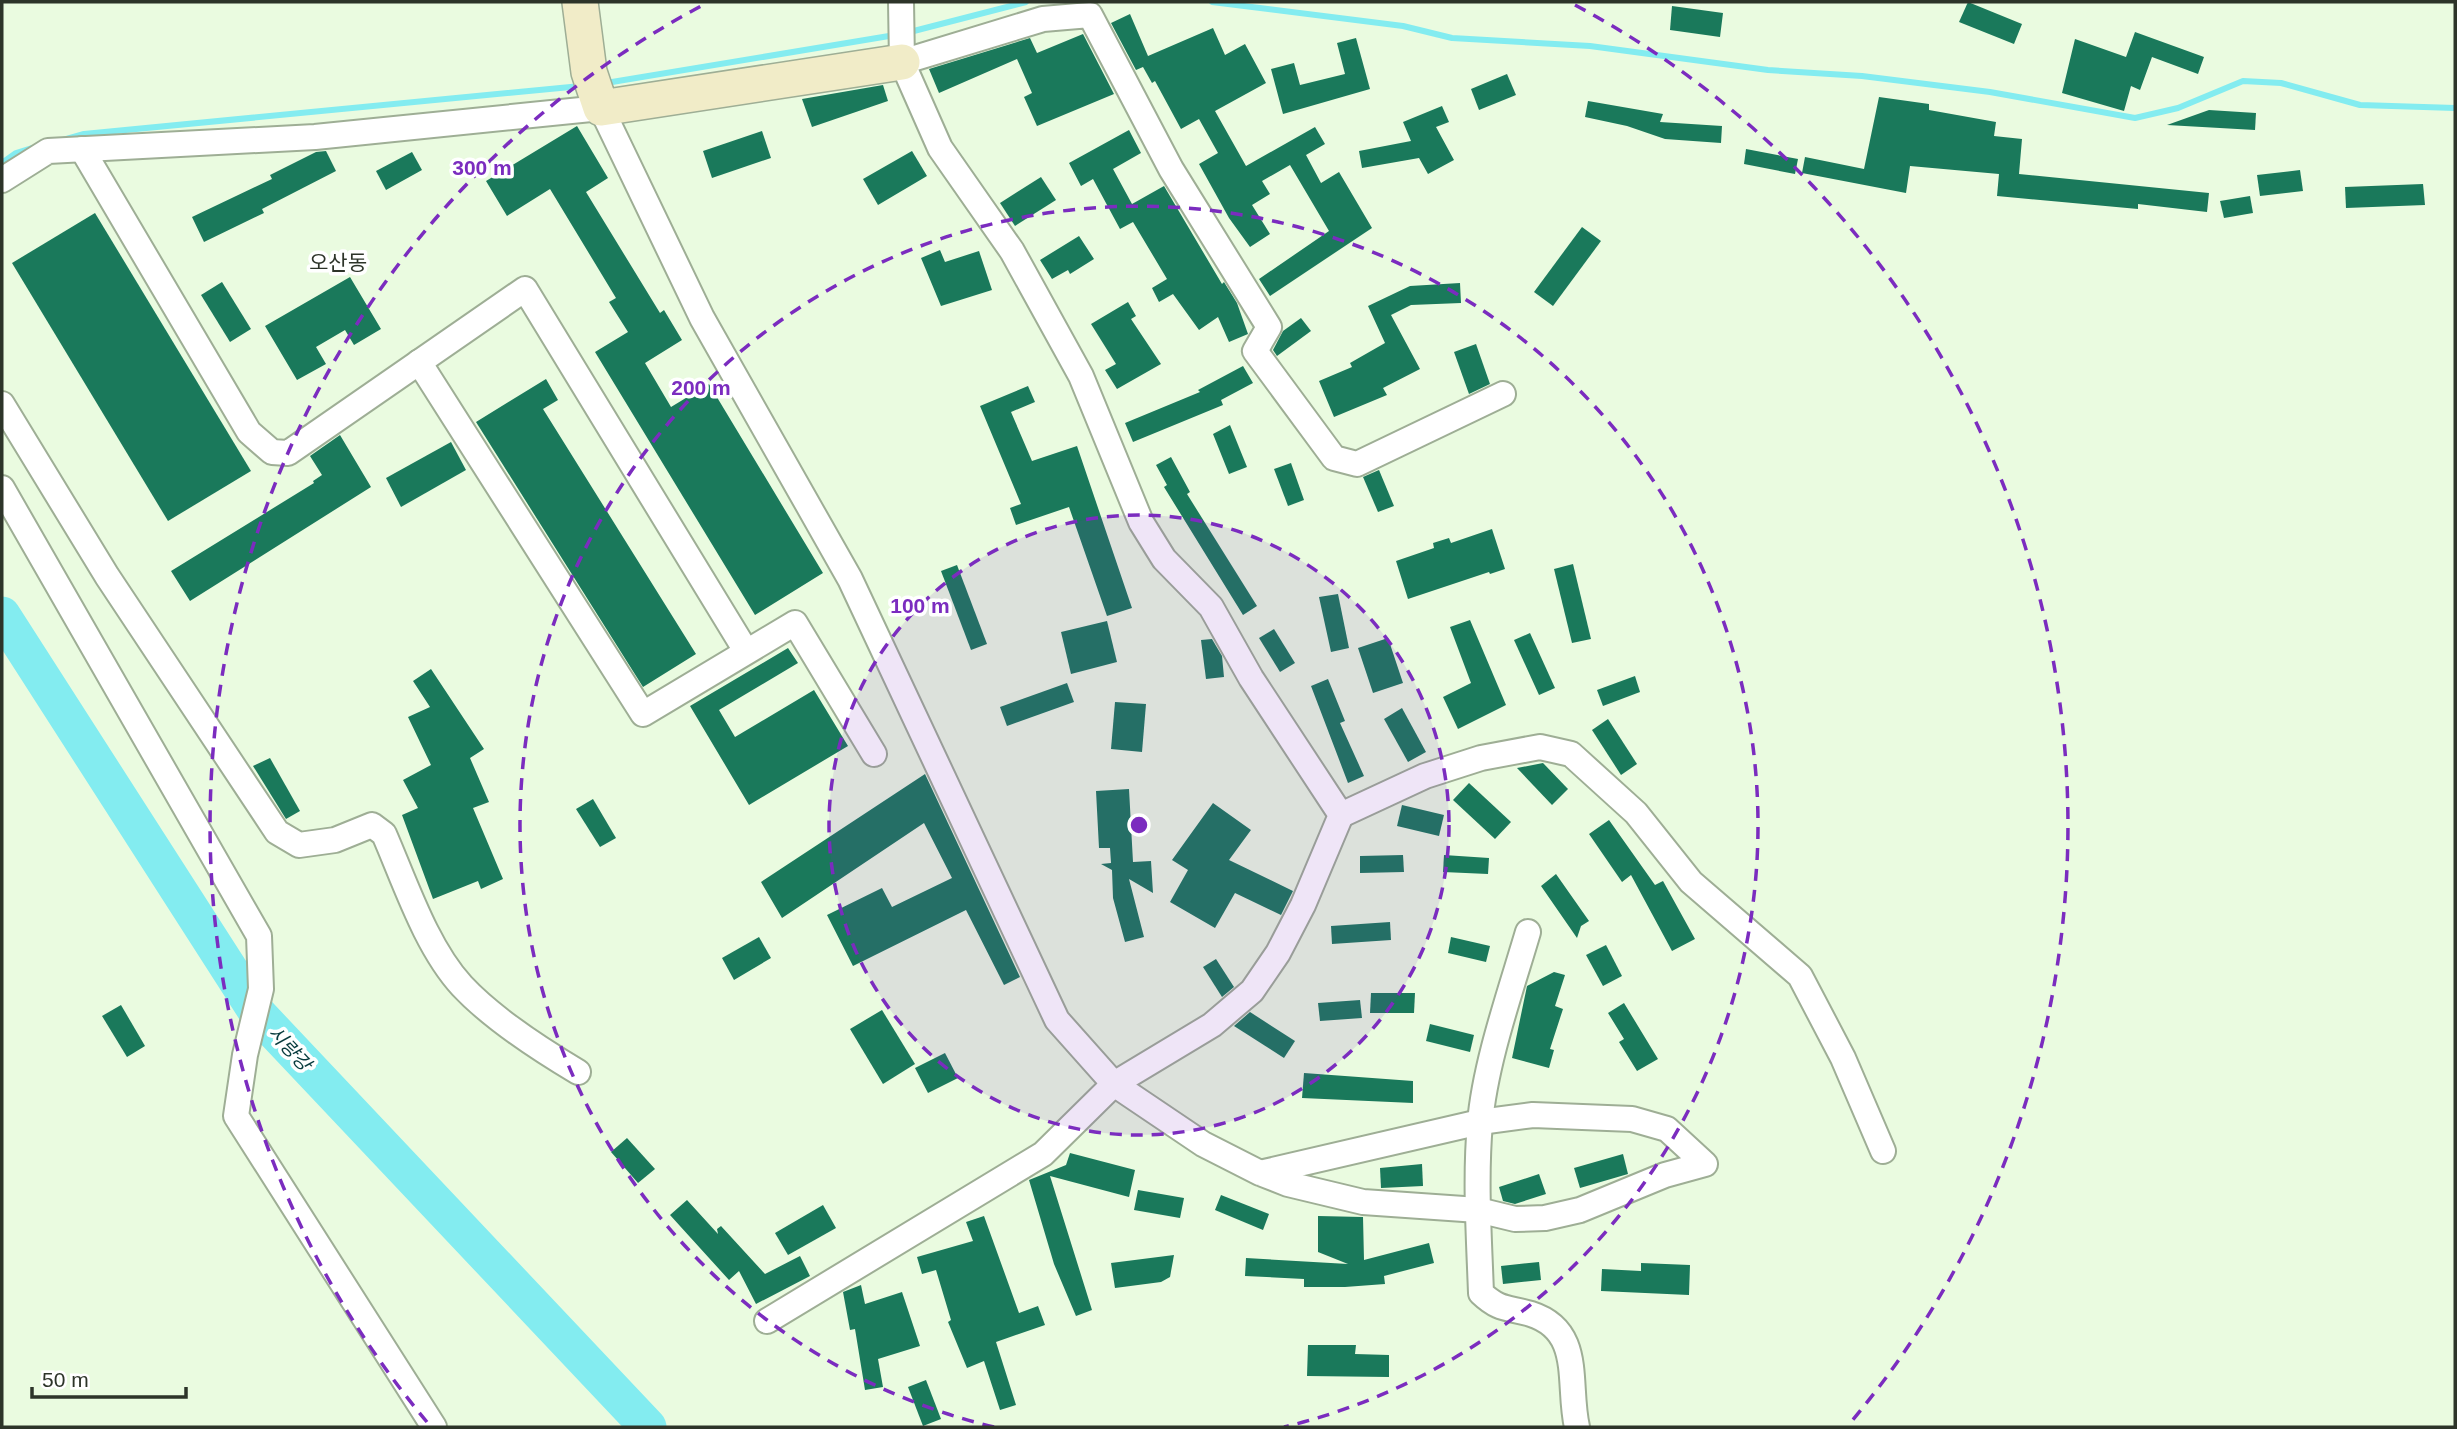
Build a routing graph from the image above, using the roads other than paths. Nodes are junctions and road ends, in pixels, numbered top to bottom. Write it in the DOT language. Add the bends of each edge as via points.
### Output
graph roads {
  1 [pos="580,2"];
  2 [pos="901,2"];
  3 [pos="902,62"];
  4 [pos="595,91"];
  5 [pos="82,149"];
  6 [pos="2,180"];
  7 [pos="419,362"];
  8 [pos="1503,394"];
  9 [pos="2,404"];
  10 [pos="2,488"];
  11 [pos="746,651"];
  12 [pos="874,754"];
  13 [pos="1341,815"];
  14 [pos="1528,932"];
  15 [pos="578,1072"];
  16 [pos="1114,1084"];
  17 [pos="1480,1122"];
  18 [pos="1883,1151"];
  19 [pos="1260,1173"];
  20 [pos="1478,1210"];
  21 [pos="768,1321"];
  22 [pos="434,1427"];
  23 [pos="1577,1427"];
  1 -- 4 [label="street"];
  2 -- 3 [label="street"];
  3 -- 4 [label="street"];
  3 -- 8 [label="street" via="1043,19 1090,15 1171,169 1269,327 1255,351 1334,458 1357,464"];
  3 -- 13 [label="street" via="940,148 1012,251 1081,376 1142,522 1164,559 1211,607 1251,678"];
  4 -- 5 [label="street" via="315,137"];
  4 -- 16 [label="street" via="702,318 850,579 1057,1020"];
  5 -- 6 [label="street" via="48,151"];
  5 -- 7 [label="street" via="249,432 272,452 288,453"];
  7 -- 11 [label="street" via="643,714"];
  7 -- 11 [label="street" via="525,289"];
  9 -- 15 [label="street" via="107,576 277,832 299,845 335,840 372,825 384,834 426,932 462,985 543,1051"];
  10 -- 22 [label="street" via="258,936 261,989 236,1116"];
  11 -- 12 [label="street" via="795,623"];
  13 -- 16 [label="street" via="1303,905 1252,991 1194,1037"];
  13 -- 18 [label="street" via="1425,776 1481,758 1540,747 1570,754 1636,813 1691,882 1800,976 1843,1058"];
  14 -- 17 [label="street" via="1501,1024"];
  16 -- 19 [label="street" via="1203,1144"];
  16 -- 21 [label="street" via="1043,1154"];
  17 -- 19 [label="street"];
  17 -- 20 [label="street"];
  17 -- 20 [label="street" via="1533,1115 1632,1119 1667,1129 1705,1164 1580,1210 1545,1218 1515,1219"];
  19 -- 20 [label="street" via="1363,1202"];
  20 -- 23 [label="street" via="1481,1293 1495,1307 1532,1314 1560,1330 1572,1361"];
}
